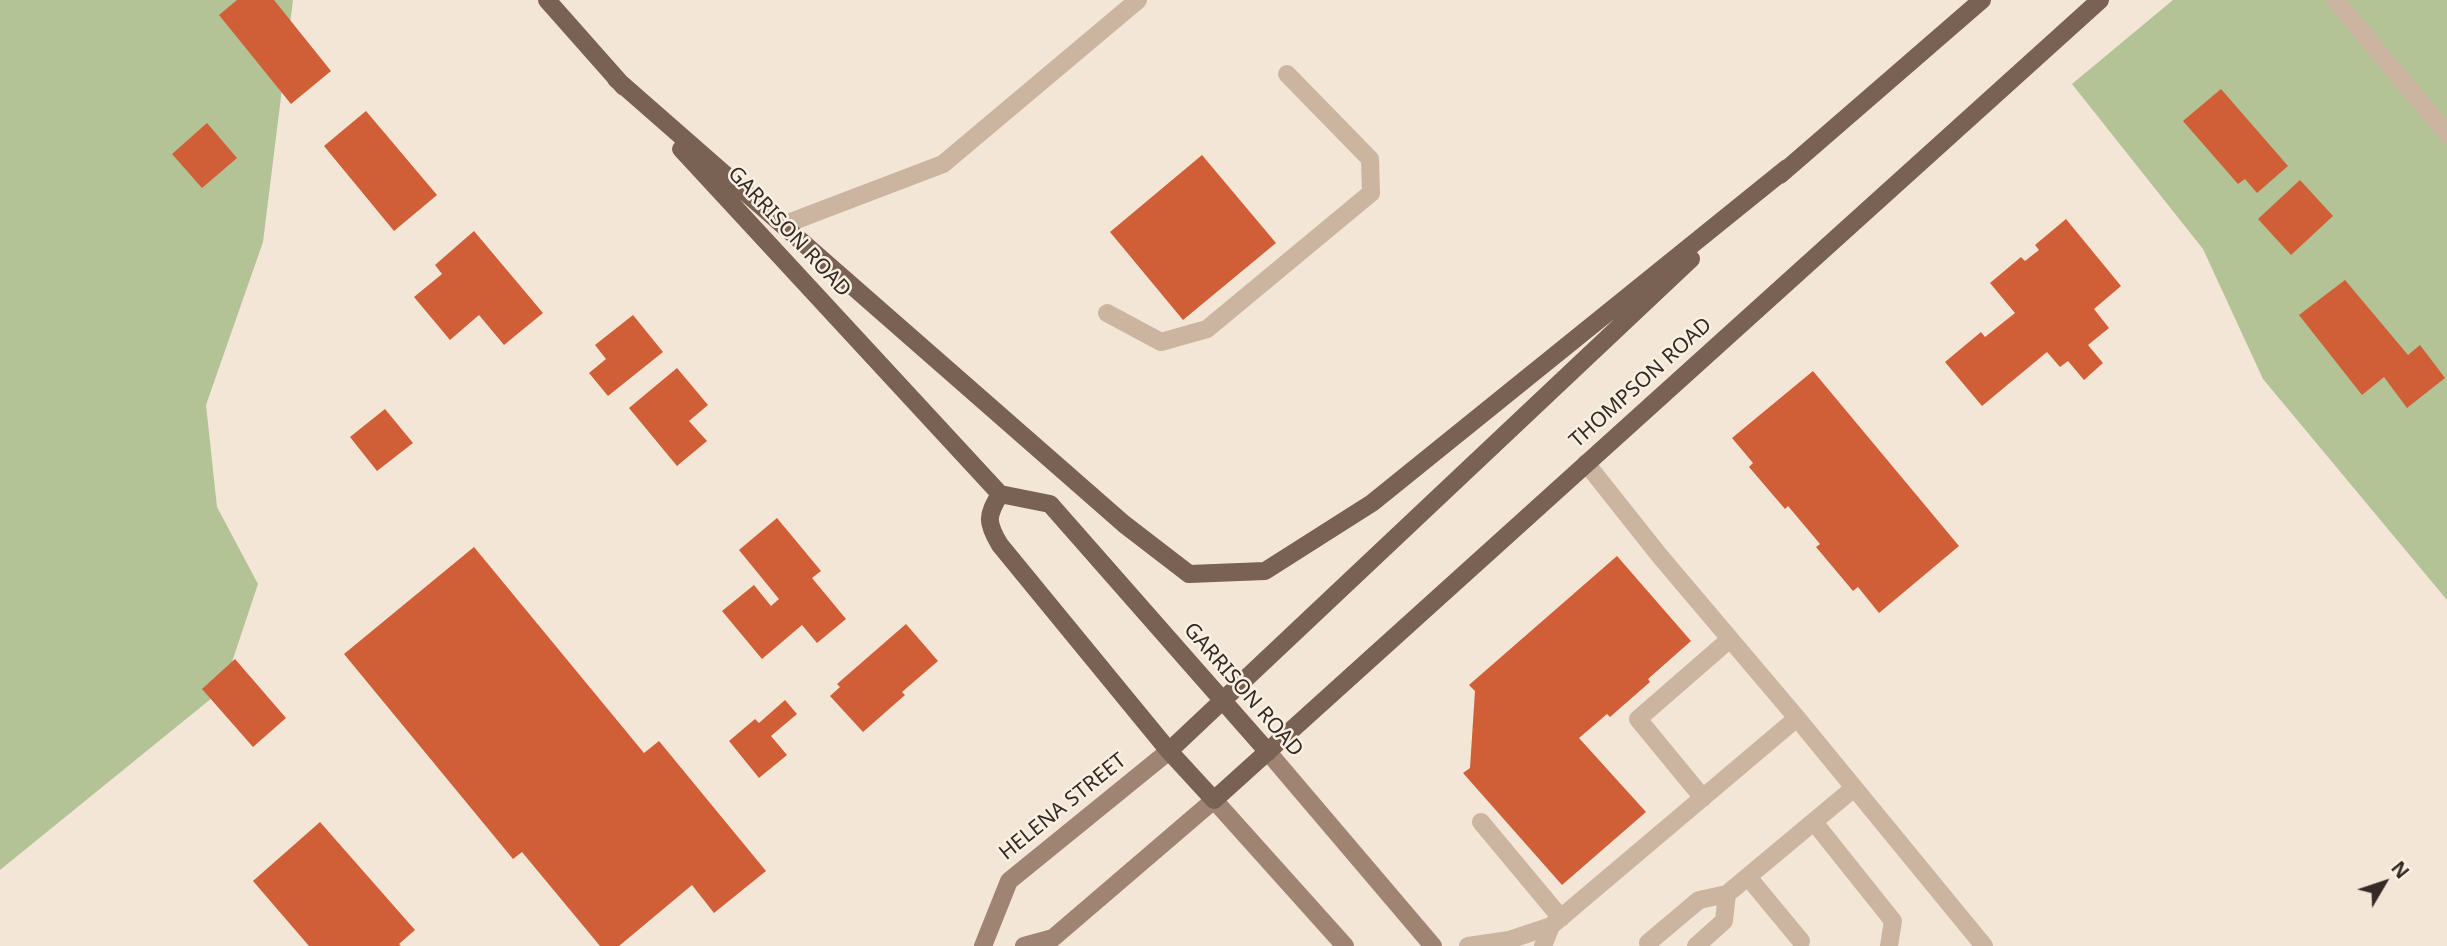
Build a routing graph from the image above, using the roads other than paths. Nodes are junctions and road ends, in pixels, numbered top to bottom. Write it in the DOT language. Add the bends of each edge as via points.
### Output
graph roads {
  1 [pos="547,0"];
  2 [pos="1138,0"];
  3 [pos="1982,0"];
  4 [pos="2100,0"];
  5 [pos="2335,0"];
  6 [pos="1287,74"];
  7 [pos="616,79"];
  8 [pos="2447,134"];
  9 [pos="1787,168"];
  10 [pos="783,225"];
  11 [pos="1107,313"];
  12 [pos="1586,463"];
  13 [pos="1000,494"];
  14 [pos="1731,639"];
  15 [pos="1222,702"];
  16 [pos="1797,718"];
  17 [pos="1169,751"];
  18 [pos="1268,752"];
  19 [pos="1854,788"];
  20 [pos="1703,798"];
  21 [pos="1214,800"];
  22 [pos="1481,822"];
  23 [pos="1814,822"];
  24 [pos="1748,877"];
  25 [pos="1727,894"];
  26 [pos="1556,922"];
  27 [pos="1801,941"];
  28 [pos="1980,945"];
  29 [pos="983,946"];
  30 [pos="1024,946"];
  31 [pos="1345,946"];
  32 [pos="1433,946"];
  33 [pos="1468,946"];
  34 [pos="1543,946"];
  35 [pos="1650,946"];
  36 [pos="1696,946"];
  37 [pos="1889,946"];
  1 -- 7 [label="main road, GARRISON ROAD"];
  2 -- 10 [label="street" via="943,164"];
  3 -- 9 [label="main road"];
  4 -- 12 [label="main road, THOMPSON ROAD"];
  5 -- 8 [label="street"];
  6 -- 11 [label="street" via="1370,159 1371,193 1208,330 1161,342"];
  7 -- 10 [label="main road"];
  7 -- 13 [label="main road, GARRISON ROAD"];
  9 -- 10 [label="main road" via="1372,503 1265,571 1189,573 1124,524"];
  9 -- 15 [label="main road"];
  12 -- 14 [label="street"];
  12 -- 18 [label="main road, THOMPSON ROAD"];
  13 -- 15 [label="main road, GARRISON ROAD" via="1050,505"];
  13 -- 17 [label="main road" via="989,517 1000,545"];
  14 -- 16 [label="street"];
  14 -- 20 [label="street" via="1638,719"];
  15 -- 17 [label="main road"];
  15 -- 18 [label="main road, GARRISON ROAD"];
  16 -- 19 [label="street"];
  16 -- 20 [label="street"];
  17 -- 21 [label="main road"];
  17 -- 29 [label="main road, HELENA STREET" via="1009,881"];
  18 -- 21 [label="main road, THOMPSON ROAD"];
  18 -- 32 [label="main road, GARRISON ROAD"];
  19 -- 23 [label="street"];
  19 -- 28 [label="street"];
  20 -- 26 [label="street"];
  21 -- 30 [label="main road" via="1053,938"];
  21 -- 31 [label="main road"];
  22 -- 26 [label="street"];
  23 -- 24 [label="street"];
  23 -- 37 [label="street" via="1893,921"];
  24 -- 25 [label="street"];
  24 -- 27 [label="street"];
  25 -- 35 [label="street" via="1699,900 1648,943"];
  25 -- 36 [label="street" via="1724,921"];
  26 -- 33 [label="street" via="1509,940"];
  26 -- 34 [label="street"];
}
